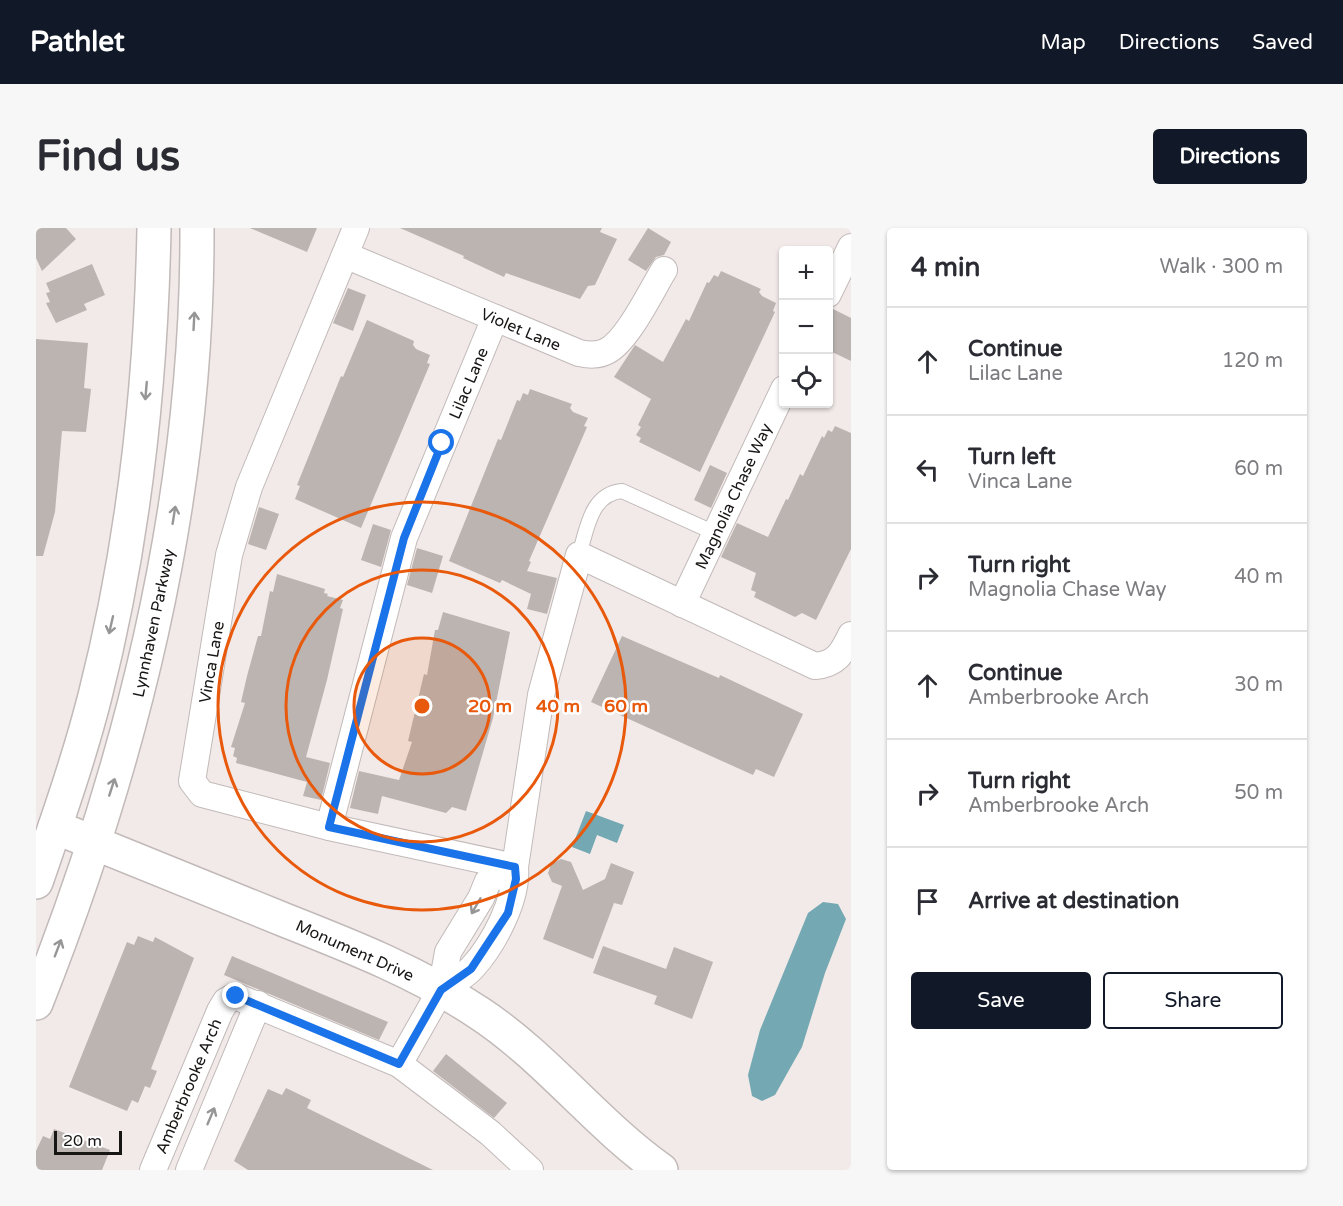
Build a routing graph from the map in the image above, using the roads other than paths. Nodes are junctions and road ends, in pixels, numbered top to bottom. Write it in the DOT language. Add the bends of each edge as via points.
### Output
graph roads {
  1 [pos="154,228"];
  2 [pos="198,228"];
  3 [pos="356,228"];
  4 [pos="851,247"];
  5 [pos="345,255"];
  6 [pos="664,270"];
  7 [pos="833,284"];
  8 [pos="495,318"];
  9 [pos="779,397"];
  10 [pos="715,533"];
  11 [pos="579,555"];
  12 [pos="681,604"];
  13 [pos="851,635"];
  14 [pos="45,823"];
  15 [pos="329,827"];
  16 [pos="94,842"];
  17 [pos="515,867"];
  18 [pos="36,882"];
  19 [pos="441,990"];
  20 [pos="36,1003"];
  21 [pos="258,1004"];
  22 [pos="399,1064"];
  23 [pos="153,1170"];
  24 [pos="189,1170"];
  25 [pos="530,1170"];
  26 [pos="662,1170"];
  1 -- 14 [label="main road, one-way" via="146,392 129,532 96,694"];
  16 -- 2 [label="main road, Lynnhaven Parkway, one-way" via="127,741 165,572 188,410"];
  3 -- 5 [label="street, Vinca Lane"];
  4 -- 7 [label="street"];
  5 -- 8 [label="street, Violet Lane"];
  5 -- 15 [label="street, Vinca Lane" via="246,499 229,555 192,781 202,794"];
  6 -- 8 [label="street, Violet Lane" via="617,344 605,352 579,353"];
  8 -- 15 [label="street, Lilac Lane" via="404,538"];
  9 -- 10 [label="street, Magnolia Chase Way"];
  10 -- 11 [label="lane" via="622,491 610,492 595,507"];
  10 -- 12 [label="street, Magnolia Chase Way"];
  11 -- 12 [label="street"];
  11 -- 17 [label="street" via="541,694"];
  12 -- 13 [label="street" via="815,666 829,664 839,657"];
  14 -- 16 [label="main road, Monument Drive"];
  14 -- 18 [label="main road"];
  15 -- 17 [label="street, Vinca Lane"];
  16 -- 19 [label="main road, Monument Drive" via="377,957"];
  20 -- 16 [label="main road, Lynnhaven Parkway, one-way"];
  17 -- 19 [label="street" via="508,913 471,969"];
  19 -- 22 [label="street"];
  19 -- 26 [label="main road, Monument Drive" via="522,1046"];
  21 -- 22 [label="street, Amberbrooke Arch"];
  21 -- 23 [label="street, Amberbrooke Arch" via="236,996 223,1005"];
  24 -- 21 [label="street, Amberbrooke Arch, one-way"];
  22 -- 25 [label="street, Amberbrooke Arch" via="490,1133"];
}
